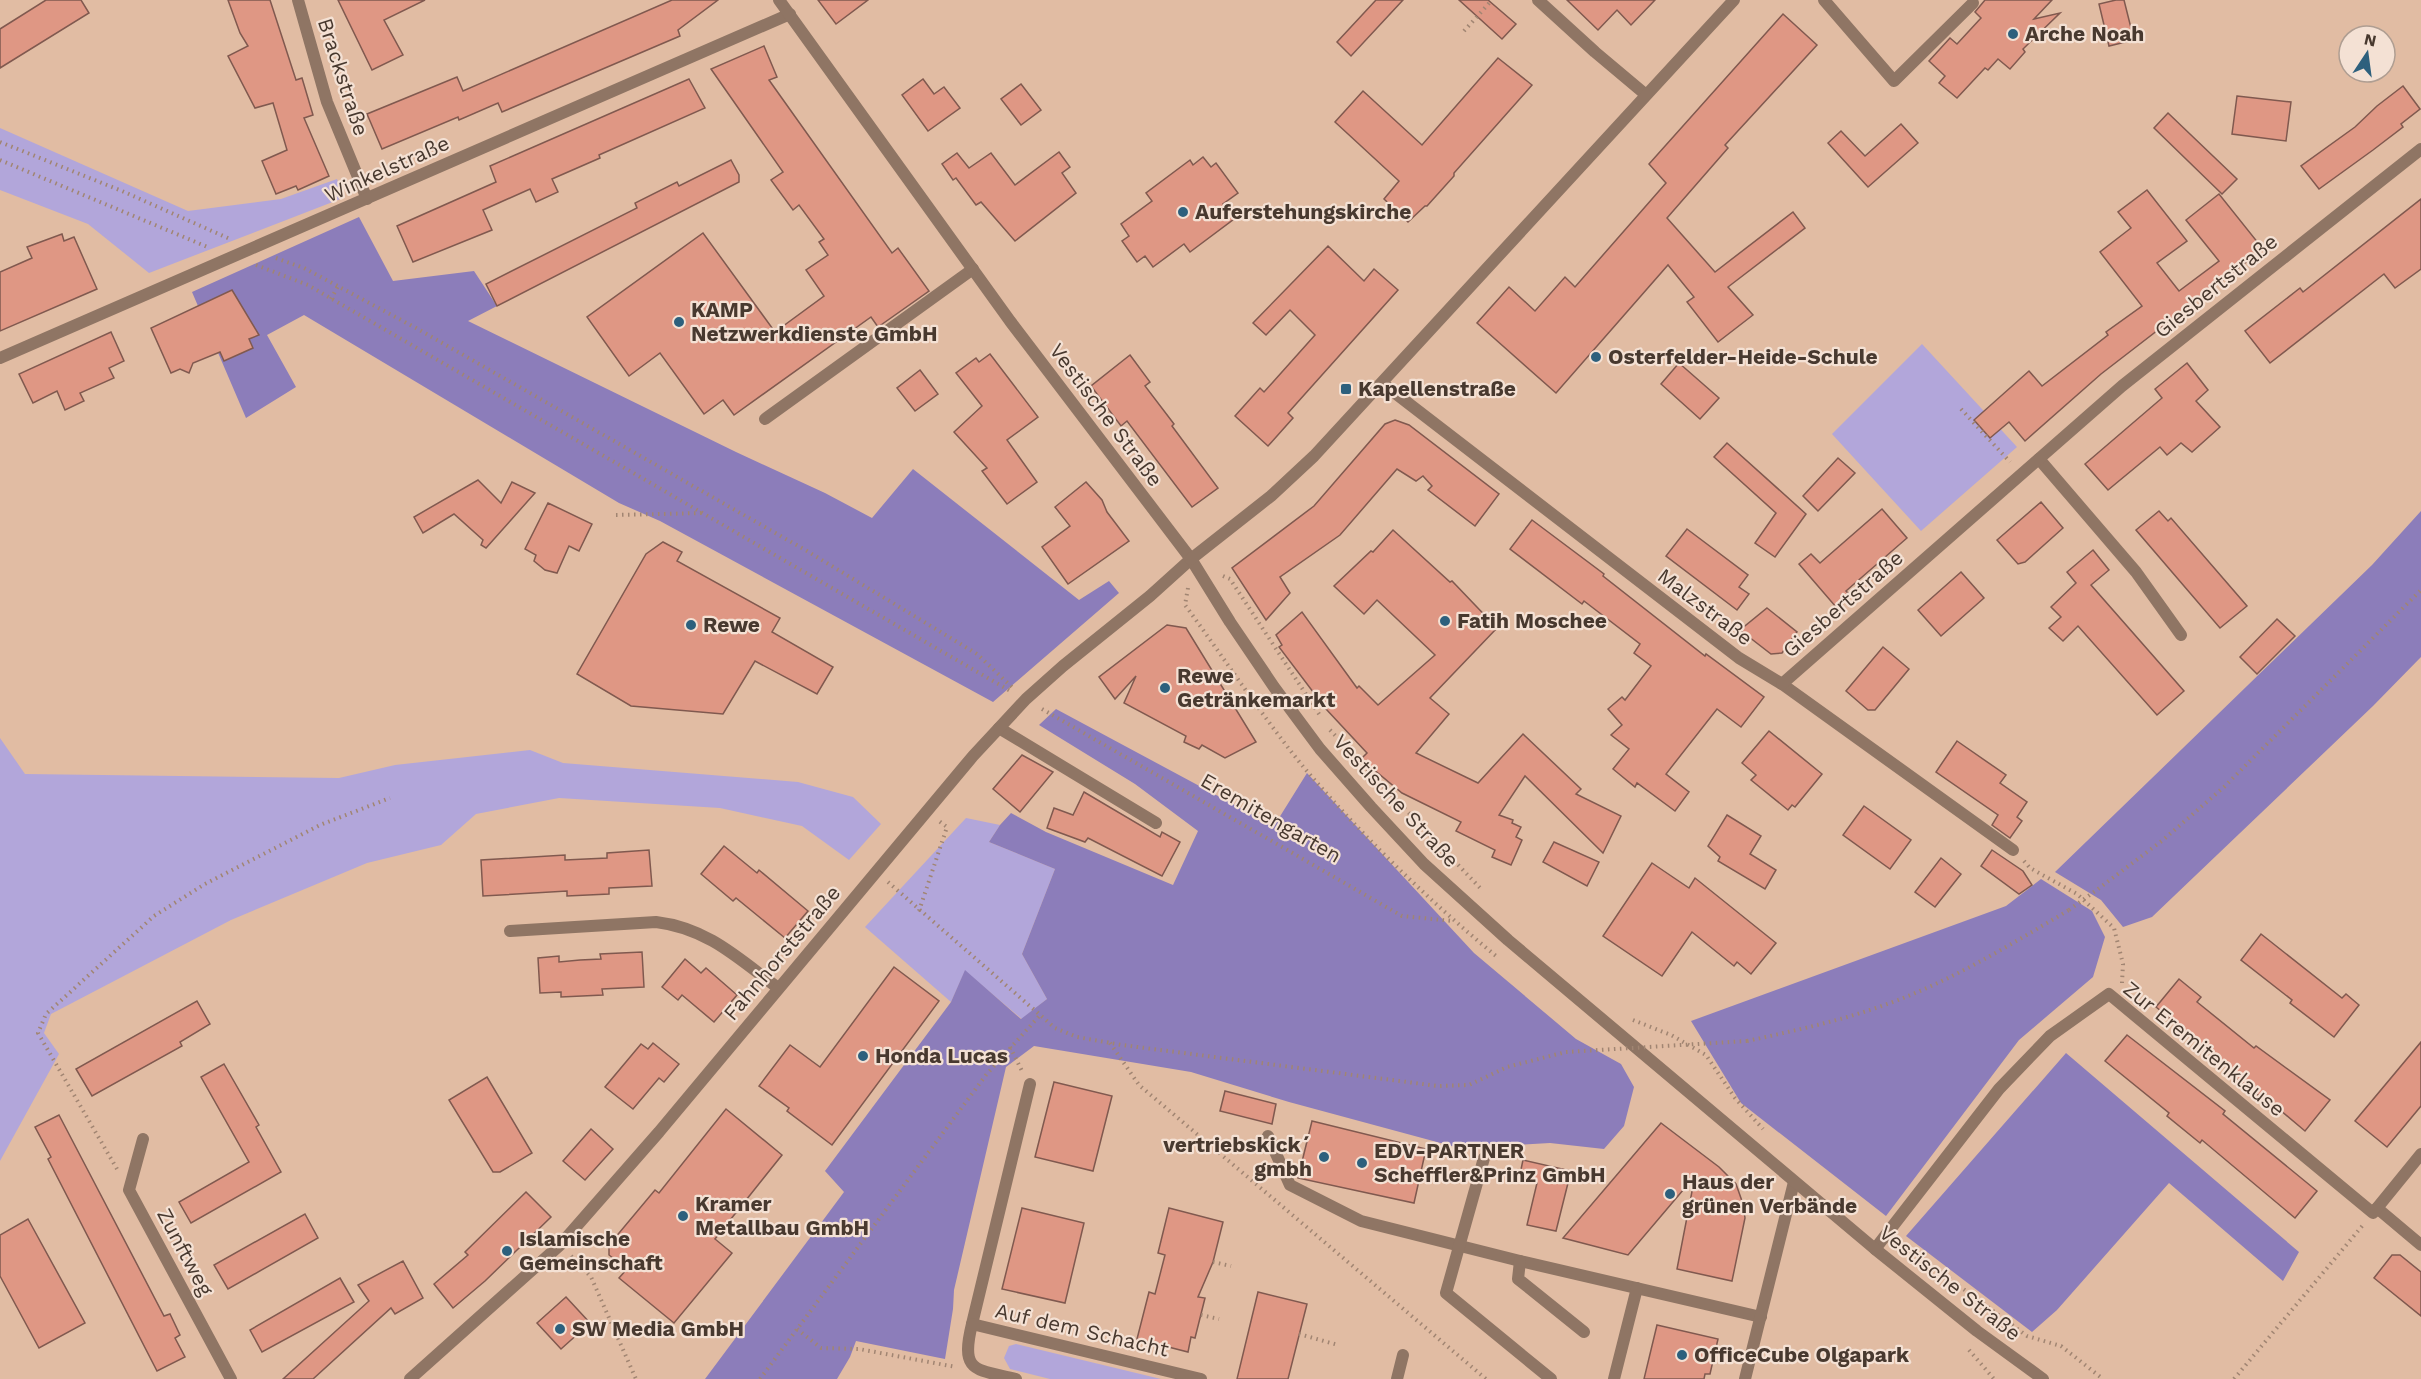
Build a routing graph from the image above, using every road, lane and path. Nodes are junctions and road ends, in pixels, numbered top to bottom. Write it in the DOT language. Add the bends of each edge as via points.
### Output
graph roads {
  1 [pos="298,0"];
  2 [pos="779,0"];
  3 [pos="1492,0"];
  4 [pos="1538,0"];
  5 [pos="1734,0"];
  6 [pos="1824,0"];
  7 [pos="1973,3"];
  8 [pos="790,14"];
  9 [pos="1464,32"];
  10 [pos="1645,94"];
  11 [pos="0,141"];
  12 [pos="2421,148"];
  13 [pos="0,160"];
  14 [pos="367,199"];
  15 [pos="253,249"];
  16 [pos="235,257"];
  17 [pos="973,269"];
  18 [pos="338,286"];
  19 [pos="331,299"];
  20 [pos="0,358"];
  21 [pos="1382,383"];
  22 [pos="1961,409"];
  23 [pos="765,419"];
  24 [pos="2039,459"];
  25 [pos="2021,474"];
  26 [pos="705,513"];
  27 [pos="616,515"];
  28 [pos="1191,559"];
  29 [pos="1220,574"];
  30 [pos="2421,590"];
  31 [pos="2181,635"];
  32 [pos="1782,684"];
  33 [pos="1026,699"];
  34 [pos="1322,718"];
  35 [pos="999,728"];
  36 [pos="1329,728"];
  37 [pos="390,798"];
  38 [pos="927,811"];
  39 [pos="1156,823"];
  40 [pos="2013,850"];
  41 [pos="876,871"];
  42 [pos="1488,896"];
  43 [pos="919,911"];
  44 [pos="1476,929"];
  45 [pos="510,931"];
  46 [pos="778,988"];
  47 [pos="2109,993"];
  48 [pos="1041,1014"];
  49 [pos="1622,1016"];
  50 [pos="1110,1043"];
  51 [pos="1010,1047"];
  52 [pos="1030,1084"];
  53 [pos="1268,1136"];
  54 [pos="1772,1137"];
  55 [pos="143,1139"];
  56 [pos="2421,1154"];
  57 [pos="1484,1158"];
  58 [pos="1794,1182"];
  59 [pos="129,1190"];
  60 [pos="2375,1210"];
  61 [pos="1886,1232"];
  62 [pos="560,1245"];
  63 [pos="2421,1245"];
  64 [pos="1458,1246"];
  65 [pos="1875,1249"];
  66 [pos="1520,1261"];
  67 [pos="1213,1262"];
  68 [pos="1231,1266"];
  69 [pos="1637,1288"];
  70 [pos="1201,1315"];
  71 [pos="1761,1317"];
  72 [pos="1219,1319"];
  73 [pos="972,1324"];
  74 [pos="797,1329"];
  75 [pos="1584,1332"];
  76 [pos="1299,1334"];
  77 [pos="1338,1345"];
  78 [pos="1403,1355"];
  79 [pos="974,1374"];
  80 [pos="231,1379"];
  81 [pos="410,1379"];
  82 [pos="636,1379"];
  83 [pos="760,1379"];
  84 [pos="1016,1379"];
  85 [pos="1201,1379"];
  86 [pos="1397,1379"];
  87 [pos="1486,1379"];
  88 [pos="1551,1379"];
  89 [pos="1614,1379"];
  90 [pos="1745,1379"];
  91 [pos="2043,1379"];
  92 [pos="2103,1379"];
  93 [pos="2234,1379"];
  1 -- 14 [label="street, Brackstraße" via="327,102"];
  2 -- 8 [label="street, Vestische Straße"];
  3 -- 9 [label="path"];
  4 -- 10 [label="street"];
  5 -- 10 [label="street"];
  6 -- 7 [label="street" via="1894,81"];
  8 -- 14 [label="street, Winkelstraße"];
  8 -- 17 [label="street, Vestische Straße"];
  10 -- 21 [label="street"];
  11 -- 15 [label="path"];
  12 -- 24 [label="street, Giesbertstraße" via="2122,386"];
  13 -- 16 [label="path"];
  14 -- 15 [label="street, Winkelstraße"];
  15 -- 16 [label="street, Winkelstraße"];
  15 -- 18 [label="path"];
  16 -- 19 [label="path" via="308,285"];
  16 -- 20 [label="street, Winkelstraße"];
  17 -- 23 [label="street"];
  17 -- 28 [label="street, Vestische Straße"];
  18 -- 19 [label="path"];
  18 -- 33 [label="path" via="827,563 977,654"];
  19 -- 26 [label="path"];
  21 -- 28 [label="street" via="1291,478"];
  21 -- 32 [label="street, Malzstraße" via="1739,658"];
  22 -- 25 [label="path"];
  24 -- 25 [label="street, Giesbertstraße"];
  24 -- 31 [label="street" via="2136,572"];
  25 -- 32 [label="street, Giesbertstraße"];
  26 -- 27 [label="path"];
  26 -- 33 [label="path"];
  28 -- 33 [label="street, Fahnhorststraße"];
  28 -- 58 [label="street, Vestische Straße" via="1236,632 1320,748 1424,864 1516,948"];
  29 -- 34 [label="path" via="1230,579"];
  30 -- 50 [label="path, bridge" via="2224,787 2163,840 2069,910 1973,965 1859,1014 1747,1041 1566,1052 1507,1067 1469,1085 1438,1086"];
  32 -- 40 [label="street, Malzstraße"];
  33 -- 35 [label="street, Fahnhorststraße"];
  33 -- 44 [label="path, Eremitengarten" via="1402,916 1454,921"];
  35 -- 38 [label="street, Fahnhorststraße"];
  35 -- 39 [label="street"];
  36 -- 42 [label="path"];
  37 -- 59 [label="path" via="320,825 205,884 154,916 46,1014 38,1033"];
  38 -- 41 [label="street, Fahnhorststraße"];
  38 -- 43 [label="path" via="947,827"];
  40 -- 47 [label="path" via="2030,868 2077,894 2114,928 2123,982"];
  41 -- 43 [label="path"];
  41 -- 46 [label="street, Fahnhorststraße"];
  43 -- 48 [label="path"];
  45 -- 46 [label="street" via="672,924 702,934"];
  46 -- 62 [label="street, Fahnhorststraße"];
  47 -- 60 [label="street, Zur Eremitenklause"];
  47 -- 61 [label="street, Zur Eremitenklause" via="2050,1036 1999,1089"];
  48 -- 50 [label="path" via="1066,1033"];
  48 -- 51 [label="path"];
  49 -- 54 [label="path" via="1671,1035 1706,1055 1736,1098"];
  50 -- 87 [label="path" via="1139,1085"];
  51 -- 52 [label="path"];
  51 -- 74 [label="path"];
  52 -- 73 [label="street"];
  53 -- 64 [label="street" via="1290,1185 1361,1221"];
  55 -- 59 [label="street"];
  56 -- 60 [label="street"];
  57 -- 64 [label="street"];
  58 -- 65 [label="street, Vestische Straße"];
  58 -- 71 [label="street"];
  59 -- 80 [label="street, Zunftweg"];
  60 -- 63 [label="street, Zur Eremitenklause"];
  60 -- 93 [label="path"];
  61 -- 65 [label="street, Zur Eremitenklause"];
  61 -- 92 [label="path" via="2027,1336 2061,1346"];
  62 -- 81 [label="street, Fahnhorststraße"];
  62 -- 82 [label="path" via="591,1277"];
  64 -- 66 [label="street"];
  64 -- 88 [label="street" via="1446,1293"];
  65 -- 91 [label="street, Vestische Straße"];
  66 -- 69 [label="street"];
  66 -- 75 [label="street" via="1518,1279"];
  67 -- 68 [label="path"];
  69 -- 71 [label="street"];
  69 -- 89 [label="street"];
  70 -- 72 [label="path"];
  71 -- 90 [label="street"];
  73 -- 79 [label="street, Auf dem Schacht" via="967,1353"];
  73 -- 85 [label="street, Auf dem Schacht"];
  74 -- 79 [label="path" via="821,1348 859,1349"];
  74 -- 83 [label="path"];
  76 -- 77 [label="path"];
  78 -- 86 [label="street"];
  79 -- 84 [label="street"];
}
